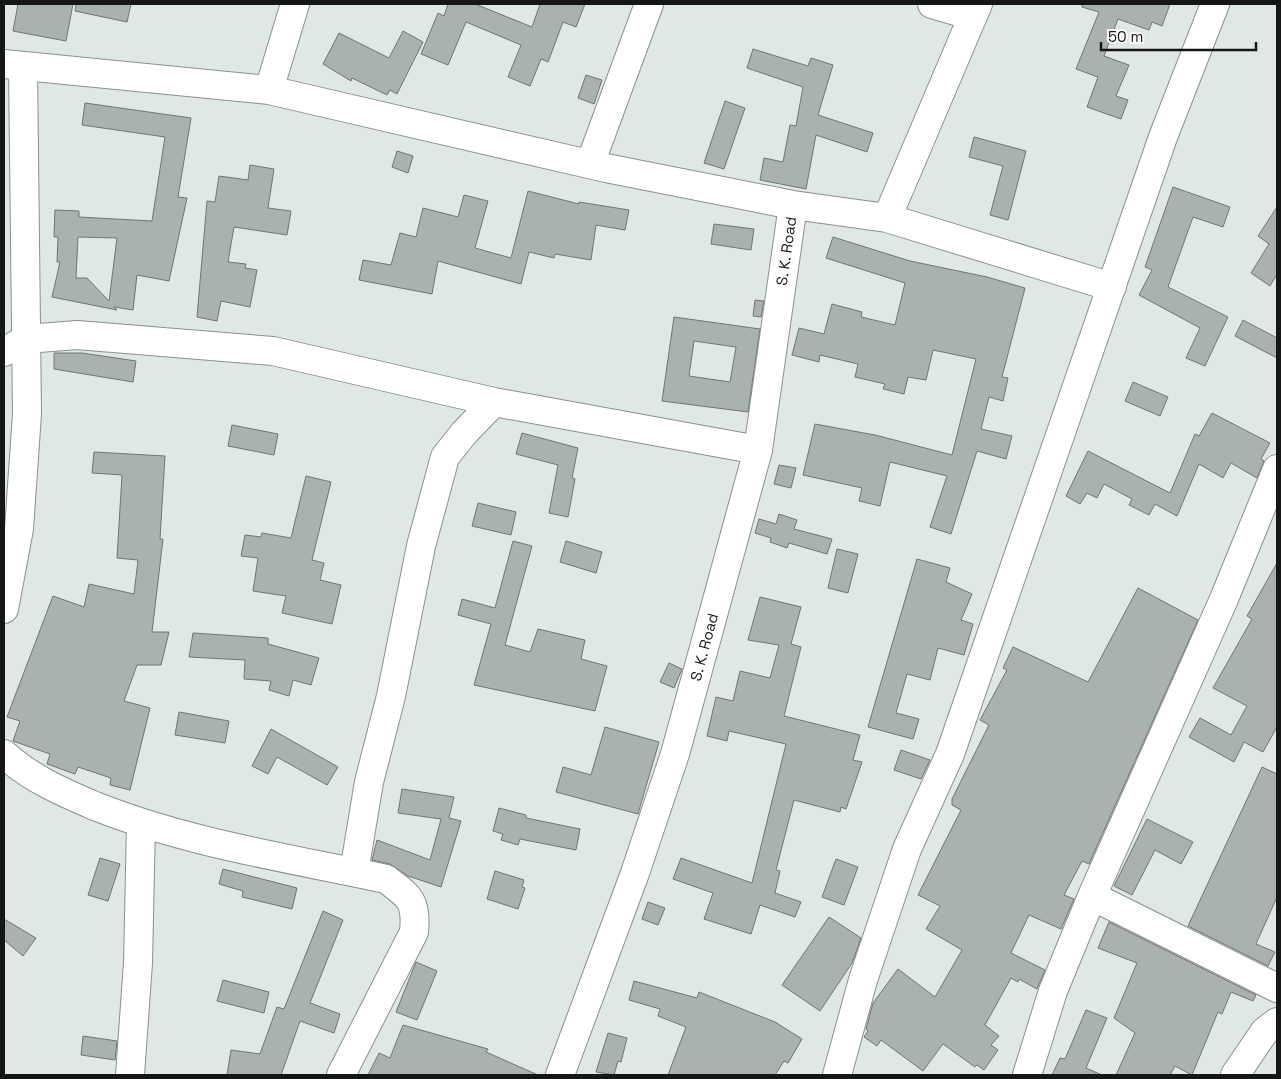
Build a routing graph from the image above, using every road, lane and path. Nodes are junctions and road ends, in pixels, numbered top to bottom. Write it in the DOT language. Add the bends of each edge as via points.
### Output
graph roads {
  1 [pos="295,4"];
  2 [pos="649,4"];
  3 [pos="932,4"];
  4 [pos="1215,4"];
  5 [pos="976,10"];
  6 [pos="14,65"];
  7 [pos="269,90"];
  8 [pos="590,164"];
  9 [pos="793,205"];
  10 [pos="888,218"];
  11 [pos="1112,287"];
  12 [pos="15,346"];
  13 [pos="494,402"];
  14 [pos="758,450"];
  15 [pos="1277,469"];
  16 [pos="4,609"];
  17 [pos="4,754"];
  18 [pos="141,824"];
  19 [pos="354,872"];
  20 [pos="1092,896"];
  21 [pos="1277,988"];
  22 [pos="1277,1022"];
  23 [pos="130,1075"];
  24 [pos="341,1075"];
  25 [pos="560,1075"];
  26 [pos="837,1075"];
  27 [pos="1027,1075"];
  28 [pos="1236,1075"];
  1 -- 7 [label="street"];
  2 -- 8 [label="street"];
  3 -- 5 [label="street"];
  4 -- 11 [label="street" via="1163,137"];
  5 -- 10 [label="street"];
  6 -- 7 [label="street"];
  6 -- 12 [label="street"];
  7 -- 8 [label="street"];
  8 -- 9 [label="street"];
  9 -- 10 [label="street"];
  9 -- 14 [label="street, S. K. Road"];
  10 -- 11 [label="street"];
  11 -- 26 [label="street" via="950,754 907,849 863,980"];
  12 -- 13 [label="street" via="77,335 273,351"];
  12 -- 16 [label="street" via="27,414 19,528"];
  13 -- 14 [label="street"];
  13 -- 19 [label="street" via="445,457 421,546 396,676 369,782"];
  14 -- 25 [label="street, S. K. Road" via="675,754 632,882"];
  15 -- 20 [label="street" via="1224,600"];
  17 -- 18 [label="street" via="23,770 59,791"];
  18 -- 19 [label="street"];
  18 -- 23 [label="street" via="138,963"];
  19 -- 24 [label="street" via="386,879 411,898 416,914 414,932"];
  20 -- 21 [label="street"];
  20 -- 27 [label="street" via="1053,991"];
  22 -- 28 [label="street" via="1265,1031"];
}
